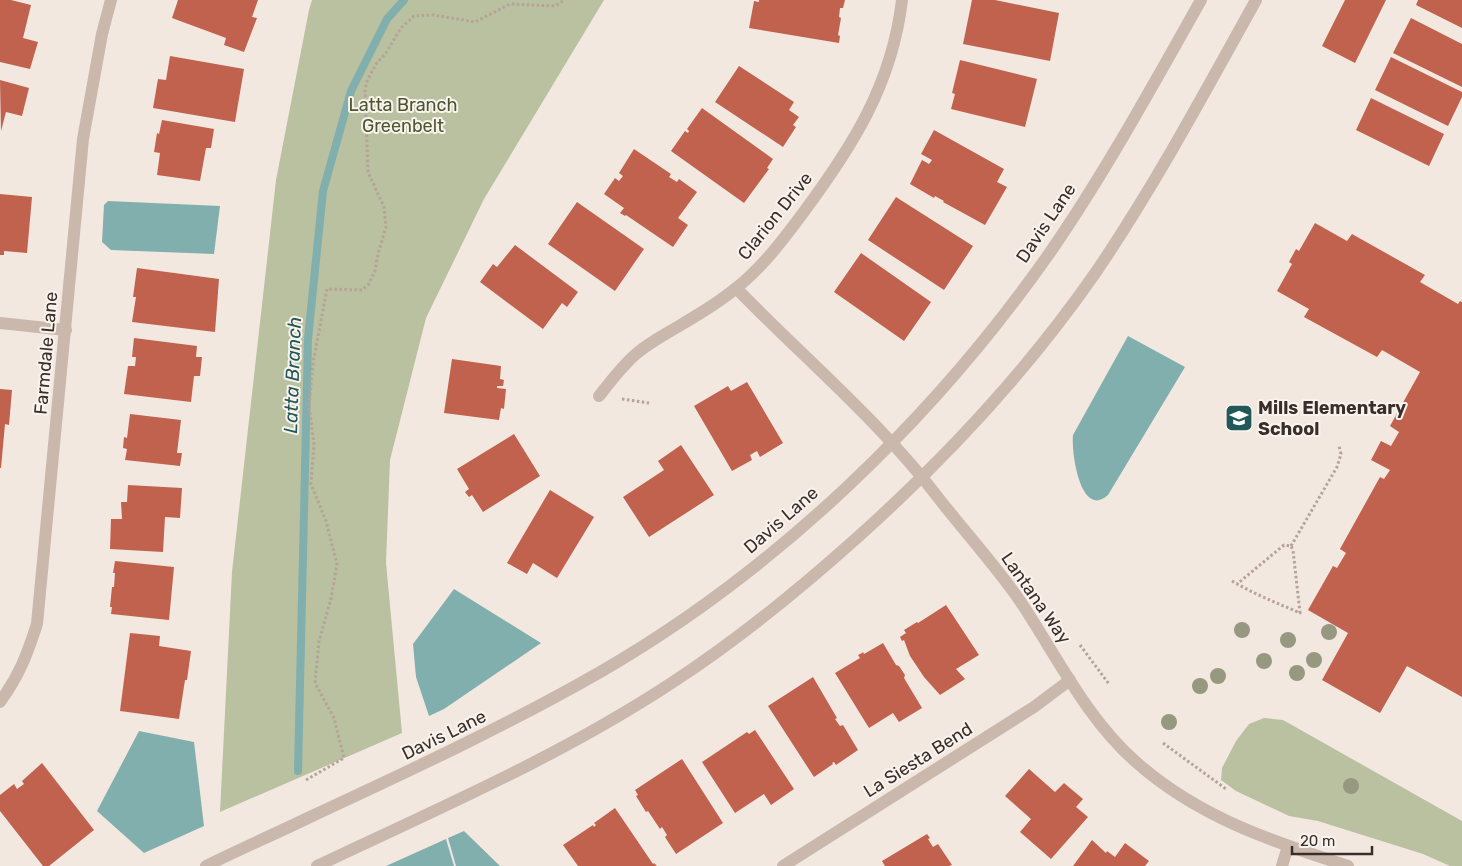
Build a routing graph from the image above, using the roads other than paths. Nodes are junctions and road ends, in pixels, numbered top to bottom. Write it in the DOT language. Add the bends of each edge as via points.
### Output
graph roads {
  1 [pos="111,0"];
  2 [pos="902,0"];
  3 [pos="1201,0"];
  4 [pos="1256,0"];
  5 [pos="736,288"];
  6 [pos="0,323"];
  7 [pos="66,330"];
  8 [pos="599,396"];
  9 [pos="892,443"];
  10 [pos="922,478"];
  11 [pos="1070,680"];
  12 [pos="0,702"];
  13 [pos="1288,846"];
  14 [pos="206,866"];
  15 [pos="317,866"];
  16 [pos="783,866"];
  17 [pos="1282,866"];
  18 [pos="1348,866"];
  1 -- 7 [label="street, Farmdale Lane" via="83,139"];
  2 -- 5 [label="street, Clarion Drive" via="889,62 875,100 852,142 790,230"];
  3 -- 9 [label="street, Davis Lane" via="1135,116 1050,251 971,356"];
  4 -- 10 [label="street" via="1166,160 1096,272 992,404"];
  5 -- 8 [label="street, Clarion Drive" via="637,353"];
  5 -- 9 [label="street, Lantana Way"];
  6 -- 7 [label="street"];
  7 -- 12 [label="street, Farmdale Lane" via="37,624 26,659"];
  9 -- 10 [label="street, Lantana Way"];
  9 -- 14 [label="street, Davis Lane" via="748,572 606,669 508,723"];
  10 -- 11 [label="street, Lantana Way" via="1018,597"];
  10 -- 15 [label="street" via="824,568 672,683 532,763"];
  11 -- 13 [label="street, Lantana Way" via="1096,719 1154,777 1211,814"];
  11 -- 16 [label="street, La Siesta Bend" via="1034,707"];
  13 -- 17 [label="street"];
  13 -- 18 [label="street, Lantana Way"];
}
